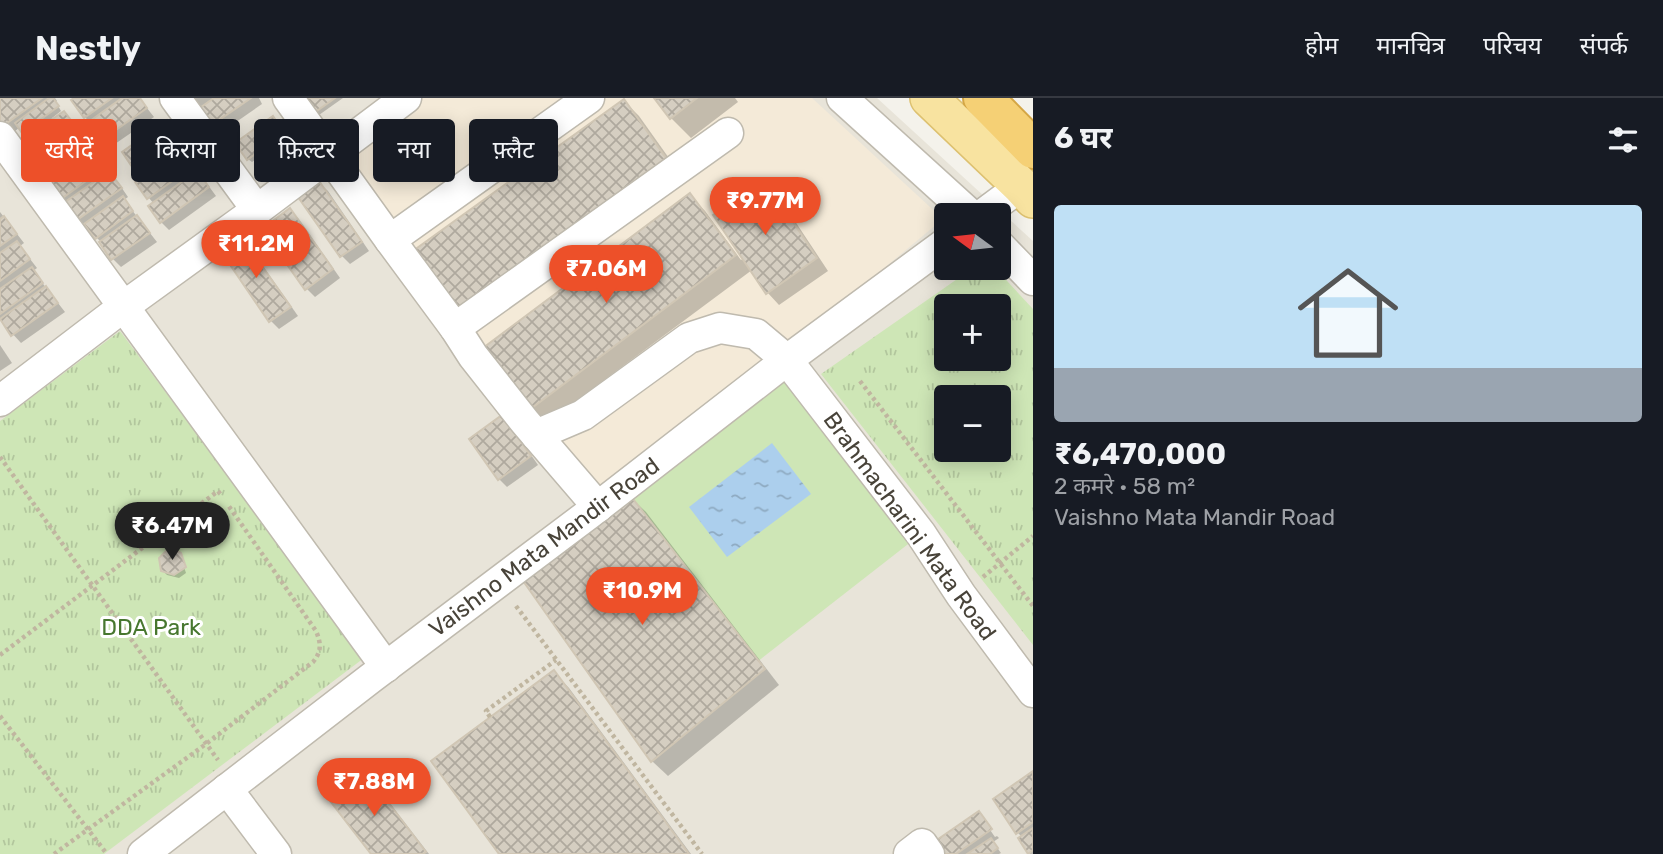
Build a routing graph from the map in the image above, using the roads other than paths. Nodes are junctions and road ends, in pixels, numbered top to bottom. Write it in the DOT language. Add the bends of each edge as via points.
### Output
graph roads {
  1 [pos="175,98"];
  2 [pos="288,98"];
  3 [pos="589,98"];
  4 [pos="842,98"];
  5 [pos="929,98"];
  6 [pos="984,98"];
  7 [pos="401,99"];
  8 [pos="303,119"];
  9 [pos="359,132"];
  10 [pos="728,133"];
  11 [pos="0,137"];
  12 [pos="1033,149"];
  13 [pos="294,182"];
  14 [pos="348,182"];
  15 [pos="1027,192"];
  16 [pos="958,203"];
  17 [pos="1005,203"];
  18 [pos="257,210"];
  19 [pos="390,240"];
  20 [pos="934,252"];
  21 [pos="1012,258"];
  22 [pos="1033,280"];
  23 [pos="123,307"];
  24 [pos="456,328"];
  25 [pos="787,360"];
  26 [pos="0,401"];
  27 [pos="536,435"];
  28 [pos="598,507"];
  29 [pos="386,667"];
  30 [pos="1033,692"];
  31 [pos="227,789"];
  32 [pos="143,854"];
  33 [pos="276,854"];
  34 [pos="909,854"];
  35 [pos="929,854"];
  1 -- 18 [label="street"];
  2 -- 8 [label="street"];
  3 -- 19 [label="street"];
  4 -- 16 [label="street"];
  5 -- 15 [label="main road"];
  6 -- 12 [label="highway"];
  7 -- 9 [label="street"];
  10 -- 24 [label="street"];
  11 -- 23 [label="street"];
  13 -- 18 [label="street"];
  14 -- 19 [label="street"];
  15 -- 17 [label="street"];
  18 -- 23 [label="street"];
  19 -- 24 [label="street"];
  20 -- 25 [label="street, Vaishno Mata Mandir Road"];
  21 -- 22 [label="street"];
  23 -- 26 [label="street"];
  23 -- 29 [label="street"];
  24 -- 27 [label="street"];
  25 -- 27 [label="street, Brahmacharini Mata Road" via="756,334 720,328 689,338 583,415"];
  25 -- 28 [label="street, Vaishno Mata Mandir Road"];
  25 -- 30 [label="street, Brahmacharini Mata Road" via="921,534"];
  27 -- 28 [label="street"];
  28 -- 29 [label="street, Vaishno Mata Mandir Road"];
  29 -- 31 [label="street, Vaishno Mata Mandir Road"];
  31 -- 32 [label="street, Vaishno Mata Mandir Road"];
  31 -- 33 [label="street"];
  34 -- 35 [label="street" via="922,844"];
}
